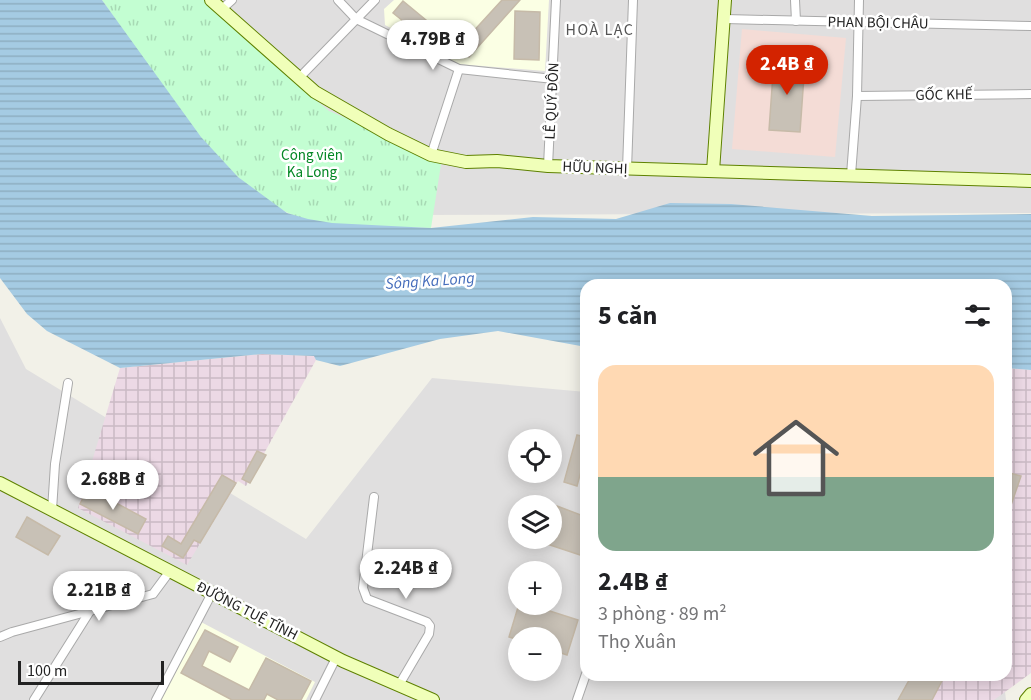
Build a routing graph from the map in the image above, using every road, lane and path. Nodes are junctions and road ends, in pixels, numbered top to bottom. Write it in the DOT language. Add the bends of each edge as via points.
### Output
graph roads {
  1 [pos="211,0"];
  2 [pos="232,0"];
  3 [pos="338,0"];
  4 [pos="375,0"];
  5 [pos="555,0"];
  6 [pos="633,0"];
  7 [pos="726,0"];
  8 [pos="795,0"];
  9 [pos="859,0"];
  10 [pos="222,9"];
  11 [pos="356,19"];
  12 [pos="725,19"];
  13 [pos="796,21"];
  14 [pos="858,22"];
  15 [pos="1031,26"];
  16 [pos="459,69"];
  17 [pos="299,78"];
  18 [pos="554,79"];
  19 [pos="1031,94"];
  20 [pos="857,96"];
  21 [pos="431,155"];
  22 [pos="548,166"];
  23 [pos="627,169"];
  24 [pos="713,171"];
  25 [pos="851,175"];
  26 [pos="1031,182"];
  27 [pos="68,383"];
  28 [pos="0,483"];
  29 [pos="374,497"];
  30 [pos="52,510"];
  31 [pos="170,571"];
  32 [pos="212,593"];
  33 [pos="90,611"];
  34 [pos="0,637"];
  35 [pos="336,658"];
  36 [pos="584,681"];
  37 [pos="399,685"];
  38 [pos="1031,694"];
  39 [pos="34,700"];
  40 [pos="156,700"];
  41 [pos="315,700"];
  42 [pos="433,700"];
  43 [pos="577,700"];
  44 [pos="1026,700"];
  1 -- 10 [label="street, HỮU NGHỊ"];
  2 -- 10 [label="street"];
  3 -- 11 [label="street"];
  4 -- 11 [label="street"];
  5 -- 18 [label="street, LÊ QUÝ ĐÔN"];
  6 -- 23 [label="street"];
  7 -- 12 [label="street"];
  8 -- 13 [label="street"];
  9 -- 14 [label="street"];
  10 -- 17 [label="street, HỮU NGHỊ"];
  11 -- 16 [label="street"];
  11 -- 17 [label="street"];
  12 -- 13 [label="street, PHAN BỘI CHÂU"];
  12 -- 24 [label="street"];
  13 -- 14 [label="street, PHAN BỘI CHÂU"];
  14 -- 15 [label="street, PHAN BỘI CHÂU"];
  14 -- 20 [label="street"];
  16 -- 18 [label="street"];
  16 -- 21 [label="street"];
  17 -- 21 [label="street, HỮU NGHỊ" via="346,111"];
  18 -- 22 [label="street, LÊ QUÝ ĐÔN"];
  19 -- 20 [label="street, GỐC KHẾ"];
  20 -- 25 [label="street"];
  21 -- 22 [label="street, HỮU NGHỊ" via="466,162"];
  22 -- 23 [label="street, HỮU NGHỊ"];
  23 -- 24 [label="street, HỮU NGHỊ"];
  24 -- 25 [label="street, HỮU NGHỊ"];
  25 -- 26 [label="street, HỮU NGHỊ"];
  27 -- 30 [label="street"];
  28 -- 30 [label="street, ĐƯỜNG TUỆ TĨNH"];
  29 -- 37 [label="street" via="363,588 367,599 430,626"];
  30 -- 31 [label="street, ĐƯỜNG TUỆ TĨNH"];
  31 -- 32 [label="street, ĐƯỜNG TUỆ TĨNH"];
  31 -- 33 [label="street" via="153,594"];
  32 -- 35 [label="street, ĐƯỜNG TUỆ TĨNH"];
  32 -- 40 [label="street"];
  33 -- 34 [label="street"];
  33 -- 39 [label="street"];
  35 -- 37 [label="street, ĐƯỜNG TUỆ TĨNH"];
  35 -- 41 [label="street"];
  36 -- 43 [label="street"];
  37 -- 42 [label="street, ĐƯỜNG TUỆ TĨNH"];
  38 -- 44 [label="street"];
}
